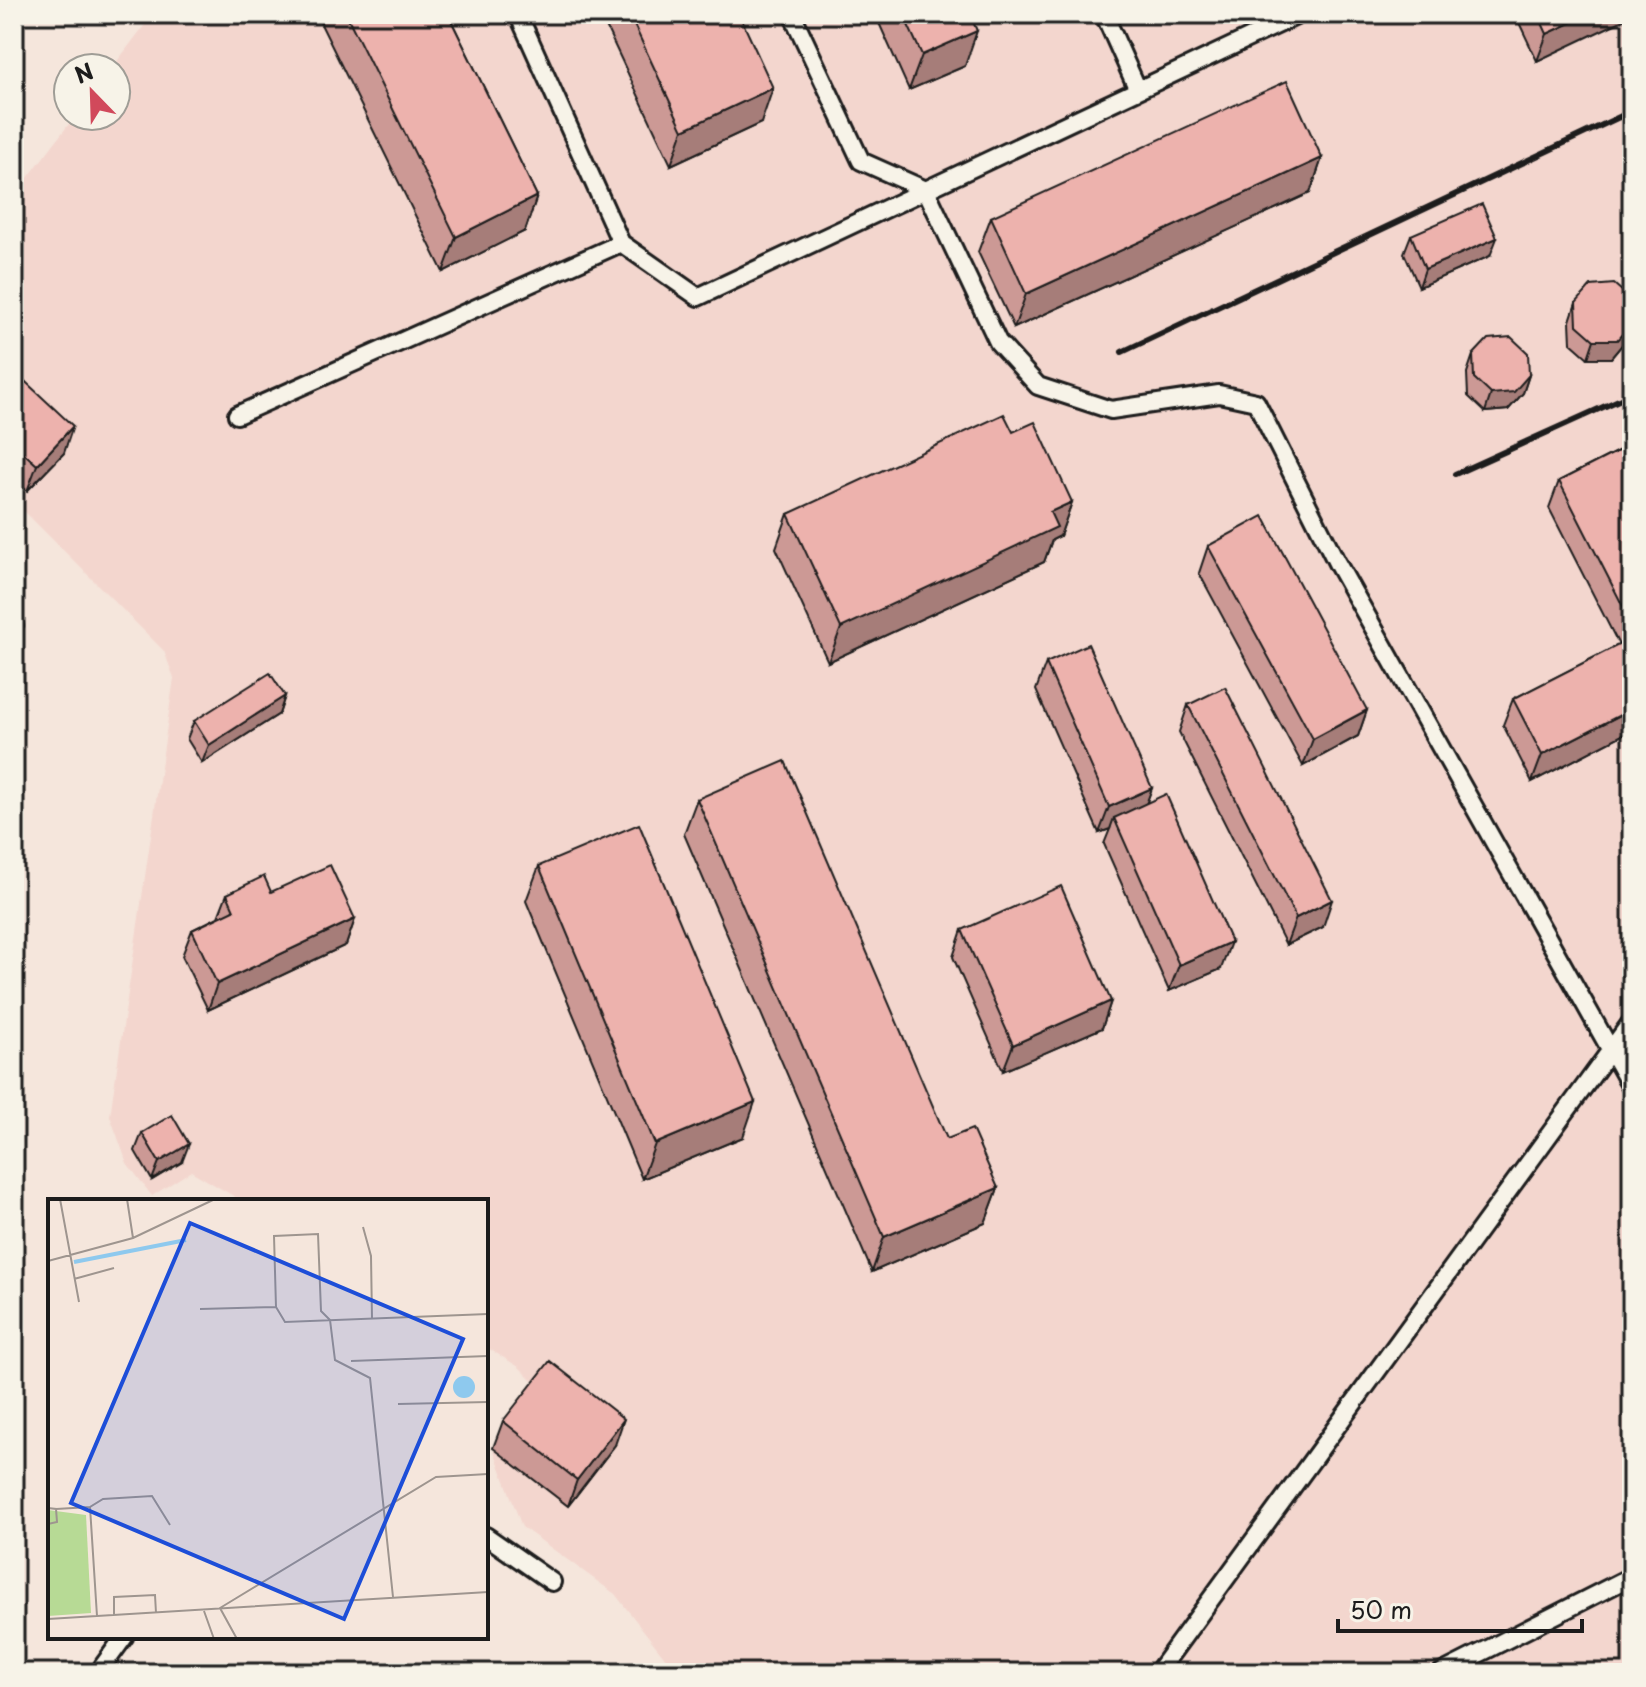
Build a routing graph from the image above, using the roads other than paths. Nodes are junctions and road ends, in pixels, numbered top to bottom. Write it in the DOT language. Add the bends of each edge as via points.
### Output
graph roads {
  1 [pos="518,14"];
  2 [pos="792,14"];
  3 [pos="1104,14"];
  4 [pos="1300,14"];
  5 [pos="1138,90"];
  6 [pos="926,190"];
  7 [pos="621,243"];
  8 [pos="237,415"];
  9 [pos="1632,1021"];
  10 [pos="1611,1051"];
  11 [pos="1632,1088"];
  12 [pos="488,1537"];
  13 [pos="1632,1576"];
  14 [pos="552,1582"];
  15 [pos="123,1639"];
  16 [pos="104,1670"];
  17 [pos="85,1673"];
  18 [pos="1157,1673"];
  19 [pos="1441,1673"];
  1 -- 7 [label="lane"];
  2 -- 6 [label="lane" via="861,161"];
  3 -- 5 [label="lane"];
  4 -- 5 [label="lane"];
  5 -- 6 [label="lane"];
  6 -- 7 [label="lane" via="698,297"];
  6 -- 10 [label="lane" via="998,342 1038,386 1111,410 1219,394 1256,402 1337,563"];
  7 -- 8 [label="lane"];
  9 -- 10 [label="lane"];
  10 -- 11 [label="lane"];
  10 -- 18 [label="lane"];
  12 -- 14 [label="lane"];
  13 -- 19 [label="lane"];
  15 -- 16 [label="lane"];
  16 -- 17 [label="lane"];
}
